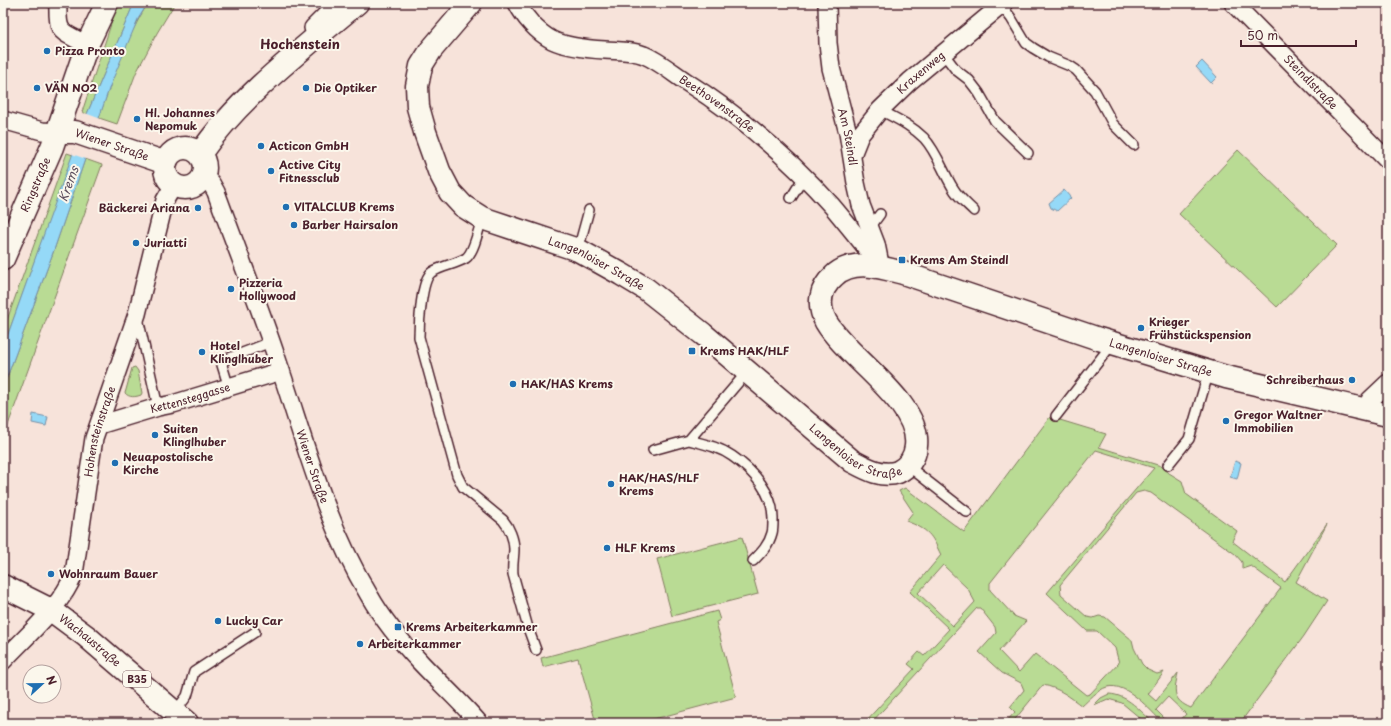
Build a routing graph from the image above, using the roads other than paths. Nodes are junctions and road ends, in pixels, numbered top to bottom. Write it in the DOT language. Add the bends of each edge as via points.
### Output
graph roads {
  1 [pos="58,3"];
  2 [pos="107,3"];
  3 [pos="338,3"];
  4 [pos="357,3"];
  5 [pos="472,3"];
  6 [pos="517,3"];
  7 [pos="827,3"];
  8 [pos="1233,3"];
  9 [pos="1002,4"];
  10 [pos="87,46"];
  11 [pos="943,53"];
  12 [pos="286,64"];
  13 [pos="880,110"];
  14 [pos="3,120"];
  15 [pos="66,132"];
  16 [pos="1134,145"];
  17 [pos="1028,153"];
  18 [pos="200,154"];
  19 [pos="852,155"];
  20 [pos="1388,161"];
  21 [pos="166,163"];
  22 [pos="204,176"];
  23 [pos="804,177"];
  24 [pos="174,185"];
  25 [pos="791,198"];
  26 [pos="589,210"];
  27 [pos="974,210"];
  28 [pos="880,214"];
  29 [pos="482,218"];
  30 [pos="9,229"];
  31 [pos="870,229"];
  32 [pos="578,250"];
  33 [pos="3,259"];
  34 [pos="882,267"];
  35 [pos="138,314"];
  36 [pos="271,342"];
  37 [pos="1113,343"];
  38 [pos="281,371"];
  39 [pos="747,372"];
  40 [pos="1209,372"];
  41 [pos="1388,383"];
  42 [pos="229,388"];
  43 [pos="158,407"];
  44 [pos="1365,410"];
  45 [pos="1056,416"];
  46 [pos="1388,416"];
  47 [pos="99,425"];
  48 [pos="689,440"];
  49 [pos="653,450"];
  50 [pos="1168,465"];
  51 [pos="908,466"];
  52 [pos="967,512"];
  53 [pos="753,561"];
  54 [pos="3,586"];
  55 [pos="51,610"];
  56 [pos="255,632"];
  57 [pos="536,650"];
  58 [pos="3,661"];
  59 [pos="181,718"];
  60 [pos="479,723"];
  1 -- 10 [label="street" via="59,28 64,34"];
  2 -- 10 [label="street, Ringstraße"];
  3 -- 12 [label="street" via="296,44"];
  4 -- 12 [label="street"];
  5 -- 29 [label="street, Langenloiser Straße" via="431,50 421,66 417,86 418,107 439,171 450,192 463,206"];
  6 -- 23 [label="street, Beethovenstraße" via="522,14 551,40 568,45 631,51 644,55 713,98"];
  7 -- 19 [label="street, Am Steindl" via="831,68"];
  8 -- 20 [label="street, Steindlstraße"];
  9 -- 11 [label="street, Kraxenweg"];
  9 -- 16 [label="lane" via="1026,43 1076,70 1095,91 1113,124"];
  10 -- 15 [label="street, Ringstraße"];
  11 -- 13 [label="street, Kraxenweg"];
  11 -- 17 [label="lane" via="956,70 980,93 995,121"];
  12 -- 18 [label="street" via="212,136"];
  13 -- 19 [label="street, Kraxenweg" via="860,135"];
  13 -- 27 [label="lane" via="911,126 923,138 935,154 953,189"];
  14 -- 15 [label="street" via="42,131"];
  15 -- 21 [label="street, Wiener Straße"];
  15 -- 30 [label="street, Ringstraße" via="52,147"];
  18 -- 21 [label="street" via="194,150 178,149"];
  18 -- 22 [label="street" via="205,162"];
  19 -- 31 [label="street, Am Steindl" via="861,205"];
  21 -- 24 [label="street" via="166,174"];
  22 -- 24 [label="street" via="194,187 180,188"];
  22 -- 36 [label="street, Wiener Straße" via="216,192"];
  23 -- 25 [label="lane"];
  23 -- 34 [label="street, Beethovenstraße"];
  24 -- 35 [label="street, Hohensteinstraße" via="165,200"];
  26 -- 32 [label="lane"];
  28 -- 31 [label="lane"];
  29 -- 32 [label="street, Langenloiser Straße"];
  29 -- 57 [label="lane" via="467,257 431,273 425,281 419,337 457,475 463,487 509,526 514,548 513,574"];
  30 -- 33 [label="street, Ringstraße"];
  31 -- 34 [label="street, Am Steindl"];
  32 -- 39 [label="street, Langenloiser Straße" via="646,289"];
  34 -- 37 [label="street, Langenloiser Straße"];
  34 -- 51 [label="street, Langenloiser Straße" via="849,267 835,275 824,286 820,302 826,321 838,337 901,405 910,419 917,438 916,453"];
  35 -- 43 [label="lane"];
  35 -- 47 [label="street, Hohensteinstraße"];
  36 -- 38 [label="street, Wiener Straße"];
  36 -- 42 [label="lane" via="224,360 222,365"];
  37 -- 40 [label="street, Langenloiser Straße"];
  37 -- 45 [label="lane"];
  38 -- 42 [label="street, Kettensteggasse"];
  38 -- 60 [label="street, Wiener Straße" via="315,477 339,538 369,596 391,628 423,665"];
  39 -- 48 [label="lane"];
  39 -- 51 [label="street, Langenloiser Straße" via="852,460 868,470 884,474"];
  40 -- 44 [label="street, Langenloiser Straße"];
  40 -- 50 [label="lane" via="1189,439"];
  41 -- 44 [label="street" via="1370,400"];
  42 -- 43 [label="street, Kettensteggasse"];
  43 -- 47 [label="street, Kettensteggasse"];
  44 -- 46 [label="street, Langenloiser Straße"];
  47 -- 55 [label="street, Hohensteinstraße" via="94,438 74,574 69,587"];
  48 -- 49 [label="lane"];
  48 -- 53 [label="lane" via="712,446 731,456 749,469 764,487 773,510 773,533 764,550"];
  51 -- 52 [label="lane"];
  54 -- 55 [label="street, Wachaustraße / B35"];
  55 -- 58 [label="street, Hohensteinstraße"];
  55 -- 59 [label="street, Wachaustraße / B35" via="86,636"];
  56 -- 59 [label="lane" via="194,672"];
}
